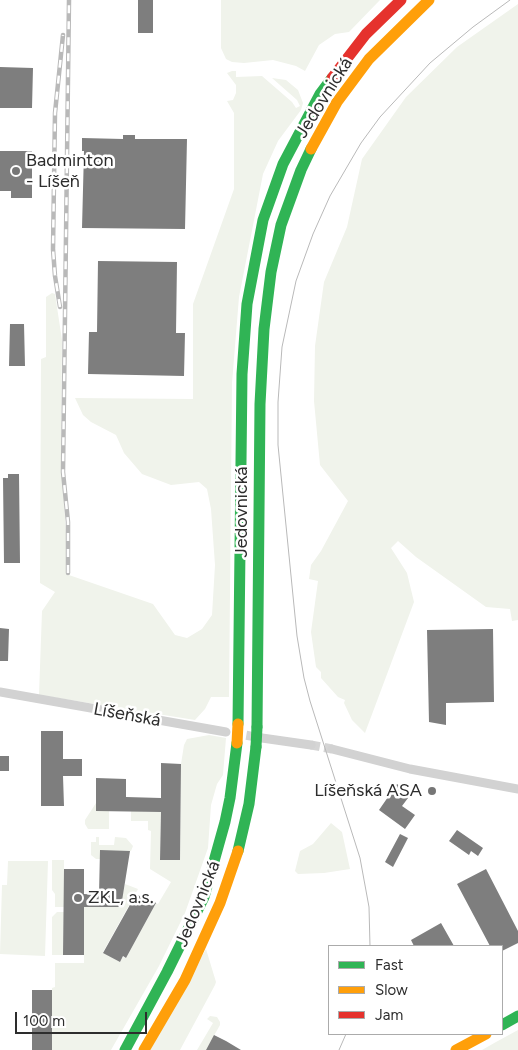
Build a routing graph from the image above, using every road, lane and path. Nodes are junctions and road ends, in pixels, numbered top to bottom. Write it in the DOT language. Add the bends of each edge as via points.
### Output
graph roads {
  1 [pos="401,0"];
  2 [pos="429,0"];
  3 [pos="0,692"];
  4 [pos="226,732"];
  5 [pos="259,737"];
  6 [pos="312,745"];
  7 [pos="332,749"];
  8 [pos="518,789"];
  9 [pos="518,1016"];
  10 [pos="503,1024"];
  11 [pos="484,1035"];
  12 [pos="125,1050"];
  13 [pos="144,1050"];
  14 [pos="456,1050"];
  1 -- 12 [label="main road, Jedovnická, bridge" via="366,34 320,94 284,164 257,245 247,304 242,374 238,724 225,822 204,897"];
  2 -- 5 [label="main road, Jedovnická" via="394,31 337,102 301,170 282,224 271,272 264,329 260,404"];
  3 -- 4 [label="street, Líšeňská"];
  5 -- 6 [label="street"];
  5 -- 13 [label="main road, Jedovnická" via="239,848 220,903 185,980"];
  7 -- 8 [label="street" via="410,769"];
  9 -- 10 [label="main road"];
  11 -- 14 [label="main road"];
}
